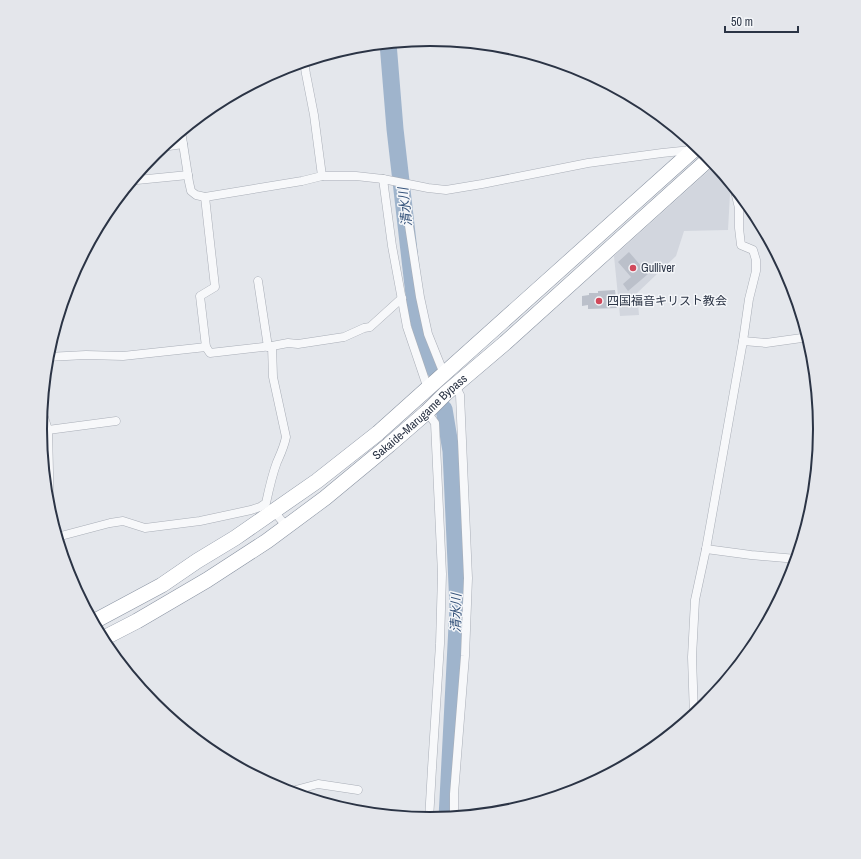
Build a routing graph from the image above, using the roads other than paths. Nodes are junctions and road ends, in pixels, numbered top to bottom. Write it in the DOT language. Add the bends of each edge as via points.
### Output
graph roads {
  1 [pos="305,67"];
  2 [pos="182,138"];
  3 [pos="183,144"];
  4 [pos="173,145"];
  5 [pos="692,149"];
  6 [pos="693,150"];
  7 [pos="706,162"];
  8 [pos="188,175"];
  9 [pos="322,176"];
  10 [pos="383,179"];
  11 [pos="140,180"];
  12 [pos="404,184"];
  13 [pos="205,197"];
  14 [pos="738,200"];
  15 [pos="258,282"];
  16 [pos="402,298"];
  17 [pos="803,338"];
  18 [pos="743,341"];
  19 [pos="270,347"];
  20 [pos="206,348"];
  21 [pos="54,357"];
  22 [pos="444,374"];
  23 [pos="455,386"];
  24 [pos="428,389"];
  25 [pos="427,412"];
  26 [pos="116,421"];
  27 [pos="48,430"];
  28 [pos="49,465"];
  29 [pos="270,507"];
  30 [pos="287,527"];
  31 [pos="62,536"];
  32 [pos="706,549"];
  33 [pos="792,559"];
  34 [pos="97,620"];
  35 [pos="107,635"];
  36 [pos="694,708"];
  37 [pos="298,789"];
  38 [pos="358,790"];
  39 [pos="454,812"];
  40 [pos="429,813"];
  1 -- 9 [label="street"];
  2 -- 3 [label="street"];
  3 -- 4 [label="street"];
  3 -- 8 [label="street"];
  5 -- 12 [label="street" via="588,163 446,190"];
  6 -- 22 [label="highway, Sakaide-Marugame Bypass"];
  7 -- 23 [label="highway, Sakaide-Marugame Bypass"];
  8 -- 11 [label="street"];
  8 -- 13 [label="street" via="191,191"];
  9 -- 10 [label="street"];
  9 -- 13 [label="street"];
  10 -- 12 [label="street"];
  10 -- 16 [label="street"];
  12 -- 22 [label="street" via="420,297 428,334"];
  13 -- 20 [label="street" via="215,287 200,296"];
  14 -- 18 [label="street" via="741,245 753,250 756,260"];
  15 -- 19 [label="street"];
  16 -- 19 [label="street" via="370,327 344,337"];
  16 -- 24 [label="street" via="407,327"];
  17 -- 18 [label="street" via="766,343"];
  18 -- 32 [label="street"];
  19 -- 20 [label="street" via="210,353"];
  19 -- 29 [label="street" via="273,377 286,437 285,446 271,480"];
  20 -- 21 [label="street" via="123,356"];
  22 -- 24 [label="highway, Sakaide-Marugame Bypass"];
  23 -- 25 [label="highway, Sakaide-Marugame Bypass"];
  23 -- 39 [label="street" via="460,396 468,578"];
  24 -- 29 [label="highway, Sakaide-Marugame Bypass" via="317,481"];
  25 -- 30 [label="highway, Sakaide-Marugame Bypass"];
  25 -- 40 [label="street" via="435,423 442,574"];
  26 -- 27 [label="street"];
  27 -- 28 [label="street"];
  29 -- 30 [label="street"];
  29 -- 31 [label="street" via="200,521 145,528 123,521"];
  29 -- 34 [label="highway, Sakaide-Marugame Bypass" via="235,538 162,585"];
  30 -- 35 [label="highway, Sakaide-Marugame Bypass" via="207,580"];
  32 -- 33 [label="street"];
  32 -- 36 [label="street" via="695,600 692,658"];
  37 -- 38 [label="street" via="318,784"];
}
